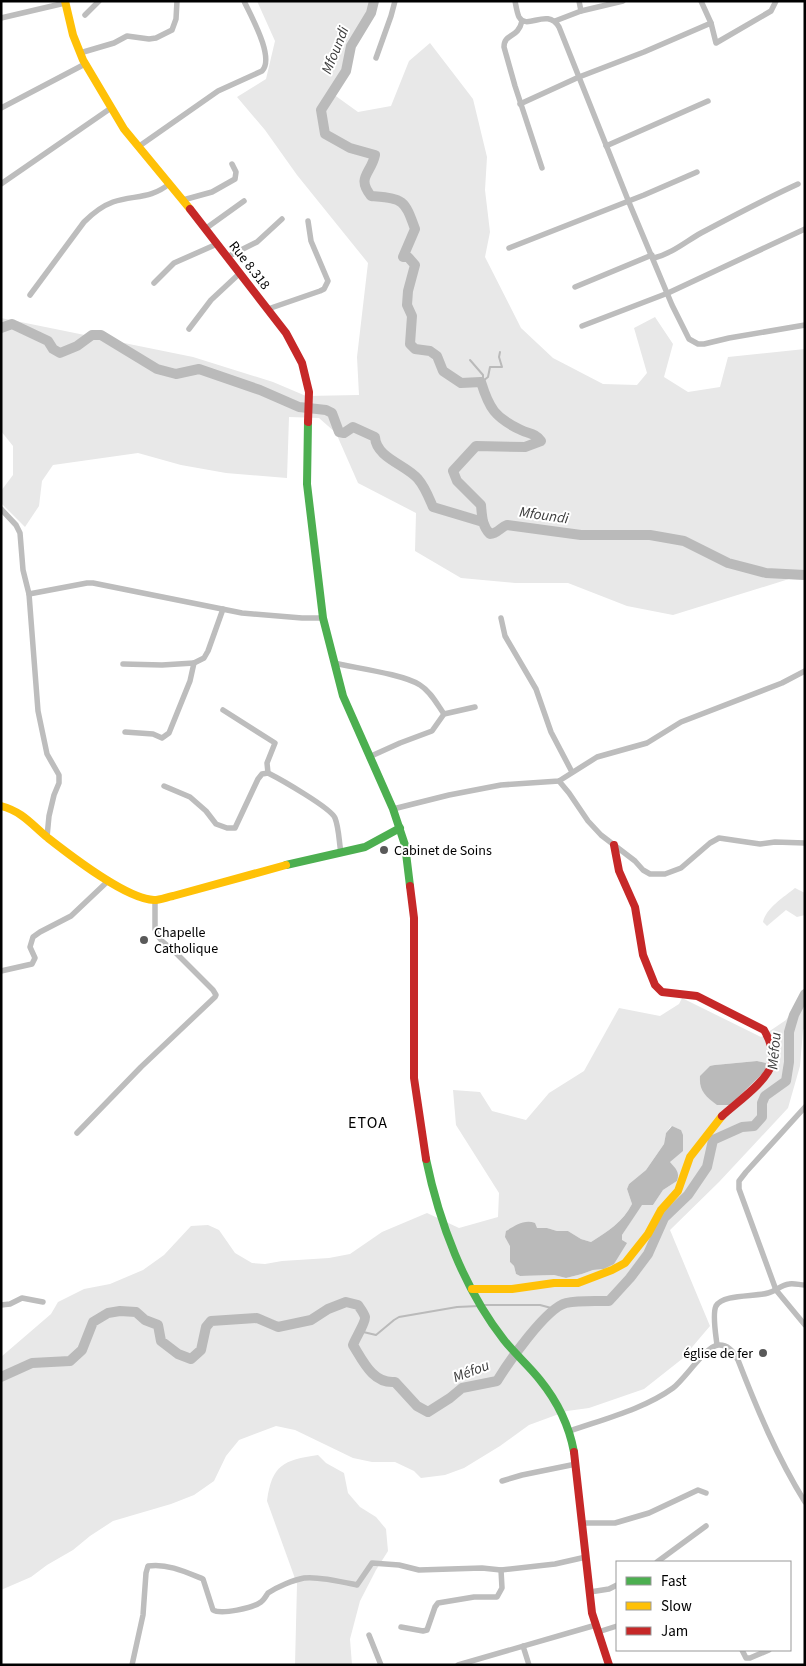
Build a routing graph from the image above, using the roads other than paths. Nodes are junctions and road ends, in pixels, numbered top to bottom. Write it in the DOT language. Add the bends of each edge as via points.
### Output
graph roads {
  1 [pos="99,1"];
  2 [pos="177,1"];
  3 [pos="244,1"];
  4 [pos="395,1"];
  5 [pos="515,1"];
  6 [pos="579,1"];
  7 [pos="623,1"];
  8 [pos="702,1"];
  9 [pos="776,1"];
  10 [pos="65,2"];
  11 [pos="581,10"];
  12 [pos="85,15"];
  13 [pos="1,18"];
  14 [pos="522,20"];
  15 [pos="555,21"];
  16 [pos="711,23"];
  17 [pos="80,53"];
  18 [pos="376,58"];
  19 [pos="85,64"];
  20 [pos="579,77"];
  21 [pos="708,102"];
  22 [pos="520,104"];
  23 [pos="1,108"];
  24 [pos="111,108"];
  25 [pos="606,146"];
  26 [pos="138,147"];
  27 [pos="232,164"];
  28 [pos="542,168"];
  29 [pos="697,172"];
  30 [pos="1,184"];
  31 [pos="169,184"];
  32 [pos="798,184"];
  33 [pos="183,200"];
  34 [pos="628,200"];
  35 [pos="244,201"];
  36 [pos="282,219"];
  37 [pos="308,221"];
  38 [pos="205,229"];
  39 [pos="805,229"];
  40 [pos="217,244"];
  41 [pos="509,248"];
  42 [pos="228,257"];
  43 [pos="653,257"];
  44 [pos="240,273"];
  45 [pos="154,283"];
  46 [pos="575,287"];
  47 [pos="668,293"];
  48 [pos="30,295"];
  49 [pos="268,309"];
  50 [pos="805,325"];
  51 [pos="582,326"];
  52 [pos="189,329"];
  53 [pos="1,509"];
  54 [pos="29,594"];
  55 [pos="223,610"];
  56 [pos="323,618"];
  57 [pos="501,618"];
  58 [pos="194,663"];
  59 [pos="334,663"];
  60 [pos="124,664"];
  61 [pos="805,671"];
  62 [pos="476,707"];
  63 [pos="223,710"];
  64 [pos="444,714"];
  65 [pos="125,732"];
  66 [pos="369,757"];
  67 [pos="572,772"];
  68 [pos="268,773"];
  69 [pos="559,782"];
  70 [pos="164,786"];
  71 [pos="1,806"];
  72 [pos="392,809"];
  73 [pos="400,828"];
  74 [pos="47,837"];
  75 [pos="805,843"];
  76 [pos="614,845"];
  77 [pos="341,852"];
  78 [pos="108,881"];
  79 [pos="155,900"];
  80 [pos="1,971"];
  81 [pos="805,1107"];
  82 [pos="77,1132"];
  83 [pos="805,1285"];
  84 [pos="472,1289"];
  85 [pos="776,1290"];
  86 [pos="44,1302"];
  87 [pos="1,1305"];
  88 [pos="805,1325"];
  89 [pos="717,1345"];
  90 [pos="570,1431"];
  91 [pos="576,1464"];
  92 [pos="502,1481"];
  93 [pos="706,1493"];
  94 [pos="805,1502"];
  95 [pos="582,1523"];
  96 [pos="706,1526"];
  97 [pos="586,1557"];
  98 [pos="658,1561"];
  99 [pos="501,1570"];
  100 [pos="616,1586"];
  101 [pos="590,1592"];
  102 [pos="616,1626"];
  103 [pos="401,1627"];
  104 [pos="597,1628"];
  105 [pos="369,1635"];
  106 [pos="523,1646"];
  107 [pos="742,1651"];
  108 [pos="766,1651"];
  109 [pos="132,1665"];
  110 [pos="381,1665"];
  111 [pos="458,1665"];
  112 [pos="529,1665"];
  113 [pos="609,1665"];
  1 -- 12 [label="street"];
  2 -- 17 [label="street" via="172,30 149,39 127,36"];
  3 -- 26 [label="street" via="265,52 266,67 218,91"];
  4 -- 18 [label="street"];
  5 -- 14 [label="street"];
  6 -- 11 [label="street"];
  7 -- 11 [label="street"];
  8 -- 16 [label="street"];
  9 -- 16 [label="street" via="770,10 716,43"];
  10 -- 13 [label="street"];
  10 -- 17 [label="main road, Rue 8.318"];
  11 -- 15 [label="street"];
  14 -- 15 [label="street" via="548,18"];
  14 -- 22 [label="street" via="517,32 504,42"];
  15 -- 20 [label="street"];
  16 -- 20 [label="street"];
  17 -- 19 [label="main road, Rue 8.318"];
  19 -- 23 [label="street"];
  19 -- 24 [label="main road, Rue 8.318"];
  20 -- 22 [label="street"];
  20 -- 25 [label="street"];
  21 -- 25 [label="street"];
  22 -- 28 [label="street"];
  24 -- 26 [label="main road, Rue 8.318"];
  24 -- 30 [label="street"];
  25 -- 34 [label="street"];
  26 -- 31 [label="main road, Rue 8.318"];
  27 -- 33 [label="street" via="235,179 212,192"];
  29 -- 34 [label="street"];
  31 -- 33 [label="main road, Rue 8.318"];
  31 -- 48 [label="street" via="156,193 110,203 91,215"];
  32 -- 43 [label="street" via="755,204 672,252"];
  33 -- 38 [label="main road, Rue 8.318"];
  34 -- 41 [label="street"];
  34 -- 43 [label="street"];
  35 -- 38 [label="street"];
  36 -- 42 [label="street" via="257,242"];
  37 -- 49 [label="street" via="327,286"];
  38 -- 40 [label="main road, Rue 8.318"];
  39 -- 47 [label="street"];
  40 -- 42 [label="main road, Rue 8.318"];
  40 -- 45 [label="street" via="174,263"];
  42 -- 44 [label="main road, Rue 8.318"];
  43 -- 46 [label="street"];
  43 -- 47 [label="street"];
  44 -- 49 [label="main road, Rue 8.318"];
  44 -- 52 [label="street" via="211,300"];
  47 -- 50 [label="street" via="689,339 698,344"];
  47 -- 51 [label="street"];
  49 -- 56 [label="main road, Rue 8.318" via="296,350 310,392 307,484"];
  53 -- 54 [label="street" via="20,533"];
  54 -- 55 [label="street" via="87,582"];
  54 -- 74 [label="street" via="38,711 47,754 59,775"];
  55 -- 56 [label="street"];
  55 -- 58 [label="street" via="208,651 204,658"];
  56 -- 59 [label="main road, Rue 8.318"];
  57 -- 67 [label="street" via="504,636 536,689 551,732"];
  58 -- 60 [label="street"];
  58 -- 65 [label="street" via="190,682 169,733 162,738 153,734"];
  59 -- 64 [label="street" via="418,683"];
  59 -- 66 [label="main road, Rue 8.318" via="343,696"];
  61 -- 67 [label="street" via="670,727 647,743 597,757"];
  62 -- 64 [label="street"];
  63 -- 68 [label="street" via="275,743 267,763"];
  64 -- 66 [label="street" via="432,731"];
  66 -- 72 [label="main road, Rue 8.318"];
  67 -- 69 [label="street"];
  68 -- 70 [label="street" via="258,779 235,828 216,824 190,797"];
  68 -- 77 [label="street" via="332,813"];
  69 -- 72 [label="street" via="501,785"];
  69 -- 76 [label="street" via="591,825"];
  71 -- 74 [label="main road" via="23,815"];
  72 -- 73 [label="main road, Rue 8.318"];
  73 -- 77 [label="main road" via="365,847"];
  73 -- 84 [label="main road, Rue 8.318" via="414,918 414,1078 423,1147 433,1194"];
  74 -- 78 [label="main road"];
  75 -- 76 [label="street" via="760,844 719,838 681,868 659,875 643,870"];
  76 -- 84 [label="main road" via="634,907 643,954 655,985 662,992 697,996 764,1030 769,1038 772,1062 766,1076 721,1116 698,1146 690,1157 678,1191 625,1263 578,1283"];
  77 -- 79 [label="main road"];
  78 -- 79 [label="main road" via="125,892"];
  78 -- 80 [label="street" via="71,916 33,937 30,947 35,958 32,964"];
  79 -- 82 [label="street" via="158,936 216,995"];
  81 -- 85 [label="street" via="739,1181 739,1190"];
  83 -- 85 [label="street" via="791,1283"];
  84 -- 90 [label="main road, Rue 8.318" via="493,1326 541,1381"];
  85 -- 88 [label="street"];
  85 -- 89 [label="street" via="729,1298 717,1305 714,1314"];
  86 -- 87 [label="street" via="22,1298"];
  89 -- 90 [label="street" via="661,1396"];
  89 -- 94 [label="street" via="734,1352 759,1414"];
  90 -- 91 [label="main road, Rue 8.318"];
  91 -- 92 [label="street"];
  91 -- 95 [label="main road, Rue 8.318"];
  93 -- 95 [label="street" via="698,1490 649,1513 615,1523"];
  95 -- 97 [label="main road, Rue 8.318"];
  96 -- 98 [label="street"];
  97 -- 99 [label="street"];
  97 -- 101 [label="main road, Rue 8.318"];
  99 -- 103 [label="street" via="502,1588 497,1597 438,1603 427,1630"];
  99 -- 109 [label="street" via="418,1570 372,1563 357,1585 303,1578 268,1593 258,1604 216,1612 212,1610 203,1579 173,1568 148,1566 143,1615"];
  100 -- 101 [label="street"];
  101 -- 104 [label="main road, Rue 8.318"];
  102 -- 104 [label="street"];
  104 -- 106 [label="street"];
  104 -- 113 [label="main road, Rue 8.318"];
  105 -- 110 [label="street"];
  106 -- 111 [label="street"];
  106 -- 112 [label="street"];
  107 -- 108 [label="street" via="746,1658"];
}
